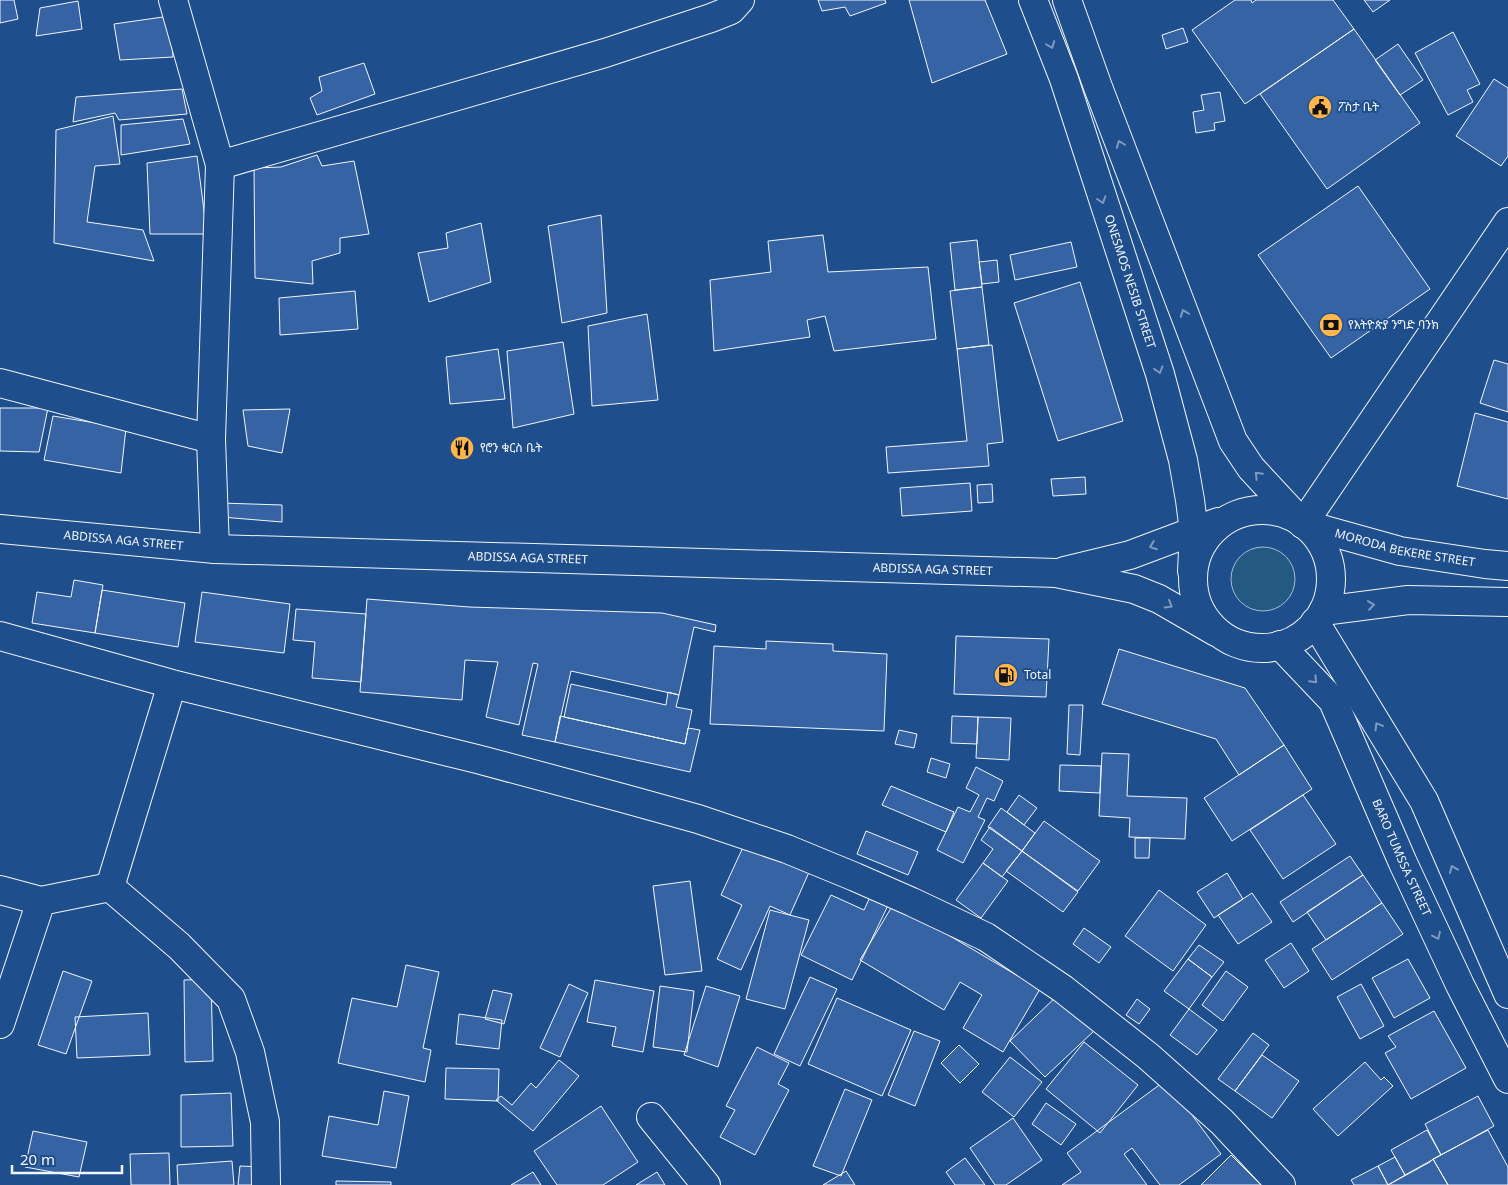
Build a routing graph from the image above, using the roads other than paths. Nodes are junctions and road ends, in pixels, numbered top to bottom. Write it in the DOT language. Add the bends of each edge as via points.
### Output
graph roads {
  1 [pos="174,0"];
  2 [pos="740,0"];
  3 [pos="1033,0"];
  4 [pos="1067,0"];
  5 [pos="1064,79"];
  6 [pos="1098,88"];
  7 [pos="220,165"];
  8 [pos="1508,222"];
  9 [pos="1158,246"];
  10 [pos="1120,256"];
  11 [pos="0,383"];
  12 [pos="211,439"];
  13 [pos="1231,516"];
  14 [pos="1303,524"];
  15 [pos="0,529"];
  16 [pos="1194,532"];
  17 [pos="215,550"];
  18 [pos="1508,566"];
  19 [pos="1192,570"];
  20 [pos="1056,573"];
  21 [pos="1508,602"];
  22 [pos="1319,616"];
  23 [pos="1216,632"];
  24 [pos="0,636"];
  25 [pos="1280,645"];
  26 [pos="172,684"];
  27 [pos="110,887"];
  28 [pos="0,890"];
  29 [pos="41,901"];
  30 [pos="1506,984"];
  31 [pos="0,1024"];
  32 [pos="1508,1079"];
  33 [pos="652,1117"];
  34 [pos="266,1185"];
  35 [pos="706,1185"];
  36 [pos="1281,1185"];
  1 -- 7 [label="main road"];
  2 -- 7 [label="main road" via="731,10 711,18 605,53"];
  3 -- 5 [label="main road, ONESMOS NESIB STREET, one-way"];
  4 -- 6 [label="main road"];
  5 -- 6 [label="main road"];
  5 -- 10 [label="main road, ONESMOS NESIB STREET, one-way"];
  9 -- 6 [label="main road, one-way"];
  7 -- 12 [label="main road"];
  8 -- 14 [label="main road"];
  9 -- 10 [label="main road"];
  14 -- 9 [label="main road, one-way" via="1251,468 1233,441"];
  10 -- 16 [label="main road, ONESMOS NESIB STREET, one-way" via="1157,365 1183,460"];
  11 -- 12 [label="main road"];
  12 -- 17 [label="main road"];
  13 -- 14 [label="main road" via="1268,510 1285,514"];
  13 -- 16 [label="main road"];
  13 -- 19 [label="main road" via="1204,540"];
  14 -- 18 [label="main road, MORODA BEKERE STREET" via="1400,551"];
  14 -- 22 [label="main road" via="1324,547 1329,563 1329,596"];
  15 -- 17 [label="main road, ABDISSA AGA STREET"];
  16 -- 19 [label="main road, ONESMOS NESIB STREET"];
  16 -- 20 [label="main road, one-way" via="1130,555"];
  17 -- 20 [label="main road, ABDISSA AGA STREET"];
  19 -- 23 [label="main road" via="1194,593 1202,614"];
  20 -- 23 [label="main road, one-way" via="1134,589 1159,599"];
  22 -- 21 [label="main road, one-way" via="1408,600"];
  22 -- 25 [label="main road" via="1300,636"];
  30 -- 22 [label="main road, one-way" via="1424,801"];
  23 -- 25 [label="main road" via="1236,643 1260,648"];
  24 -- 26 [label="main road"];
  25 -- 32 [label="main road, BARO TUMSSA STREET, one-way" via="1334,701 1403,863"];
  26 -- 27 [label="main road"];
  26 -- 36 [label="main road" via="487,762 698,819 787,849 912,902 986,937 1063,989 1148,1056 1222,1122"];
  27 -- 29 [label="main road"];
  27 -- 34 [label="main road" via="179,946 231,999 250,1052 265,1122"];
  28 -- 29 [label="main road"];
  29 -- 31 [label="main road"];
  33 -- 35 [label="main road"];
}
